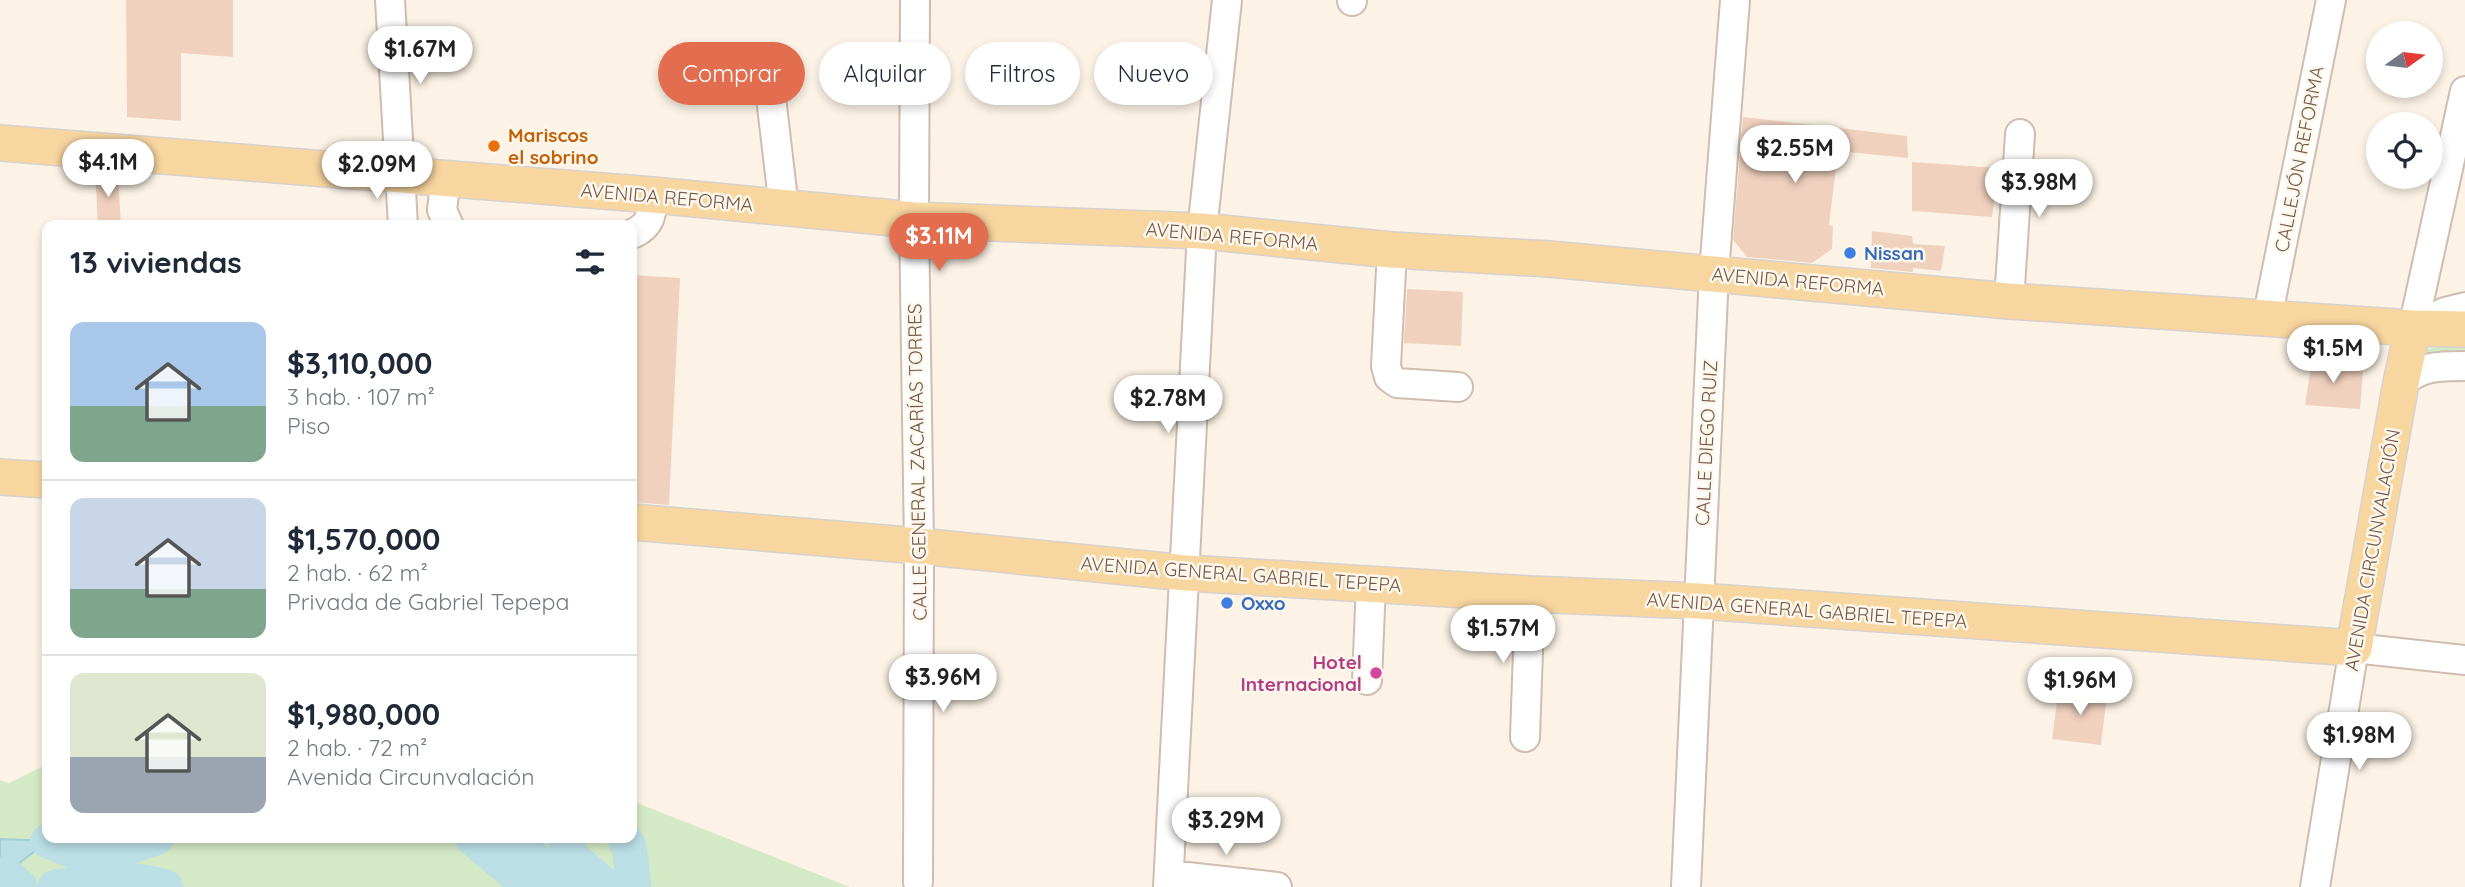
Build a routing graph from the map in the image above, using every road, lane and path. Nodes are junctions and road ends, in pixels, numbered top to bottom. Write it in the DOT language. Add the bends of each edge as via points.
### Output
graph roads {
  1 [pos="390,0"];
  2 [pos="915,0"];
  3 [pos="1227,0"];
  4 [pos="1735,0"];
  5 [pos="2331,0"];
  6 [pos="2465,91"];
  7 [pos="772,105"];
  8 [pos="2020,134"];
  9 [pos="0,143"];
  10 [pos="2458,159"];
  11 [pos="400,174"];
  12 [pos="446,178"];
  13 [pos="653,195"];
  14 [pos="784,208"];
  15 [pos="403,220"];
  16 [pos="446,220"];
  17 [pos="914,220"];
  18 [pos="1202,231"];
  19 [pos="637,232"];
  20 [pos="1392,250"];
  21 [pos="1714,273"];
  22 [pos="2009,301"];
  23 [pos="2465,307"];
  24 [pos="2267,318"];
  25 [pos="2465,329"];
  26 [pos="2465,345"];
  27 [pos="2408,356"];
  28 [pos="2465,366"];
  29 [pos="1458,387"];
  30 [pos="0,477"];
  31 [pos="42,480"];
  32 [pos="637,523"];
  33 [pos="919,546"];
  34 [pos="1186,573"];
  35 [pos="1371,584"];
  36 [pos="1530,594"];
  37 [pos="1699,601"];
  38 [pos="2354,648"];
  39 [pos="2465,660"];
  40 [pos="1367,680"];
  41 [pos="1525,737"];
  42 [pos="1169,881"];
  43 [pos="918,882"];
  44 [pos="1277,887"];
  45 [pos="1686,887"];
  46 [pos="2315,887"];
  1 -- 11 [label="street"];
  2 -- 17 [label="street, CALLE GENERAL ZACARÍAS TORRES"];
  3 -- 18 [label="street"];
  4 -- 21 [label="street, CALLE DIEGO RUIZ"];
  5 -- 24 [label="street, CALLEJÓN REFORMA"];
  6 -- 10 [label="street, AVENIDA CIRCUNVALACIÓN"];
  7 -- 14 [label="street"];
  8 -- 22 [label="street"];
  9 -- 11 [label="main road, AVENIDA REFORMA"];
  10 -- 27 [label="street, AVENIDA CIRCUNVALACIÓN"];
  11 -- 12 [label="main road, AVENIDA REFORMA"];
  11 -- 15 [label="street"];
  12 -- 13 [label="main road, AVENIDA REFORMA"];
  12 -- 16 [label="street" via="442,210"];
  13 -- 14 [label="main road, AVENIDA REFORMA"];
  13 -- 19 [label="street" via="652,216"];
  14 -- 17 [label="main road, AVENIDA REFORMA"];
  17 -- 18 [label="main road, AVENIDA REFORMA"];
  17 -- 33 [label="street, CALLE GENERAL ZACARÍAS TORRES"];
  18 -- 20 [label="main road, AVENIDA REFORMA"];
  18 -- 34 [label="street"];
  20 -- 21 [label="main road, AVENIDA REFORMA"];
  20 -- 29 [label="street" via="1389,377 1397,383"];
  21 -- 22 [label="main road, AVENIDA REFORMA"];
  21 -- 37 [label="street, CALLE DIEGO RUIZ"];
  22 -- 24 [label="main road, AVENIDA REFORMA"];
  23 -- 27 [label="street" via="2445,312"];
  24 -- 27 [label="main road, AVENIDA REFORMA"];
  25 -- 27 [label="main road, AVENIDA REFORMA"];
  26 -- 27 [label="main road, AVENIDA REFORMA" via="2436,347"];
  27 -- 28 [label="street" via="2417,370"];
  27 -- 38 [label="main road, AVENIDA CIRCUNVALACIÓN"];
  30 -- 31 [label="main road"];
  32 -- 33 [label="main road, AVENIDA GENERAL GABRIEL TEPEPA"];
  33 -- 34 [label="main road, AVENIDA GENERAL GABRIEL TEPEPA"];
  33 -- 43 [label="street, CALLE GENERAL ZACARÍAS TORRES"];
  34 -- 35 [label="main road, AVENIDA GENERAL GABRIEL TEPEPA"];
  34 -- 42 [label="street"];
  35 -- 36 [label="main road, AVENIDA GENERAL GABRIEL TEPEPA"];
  35 -- 40 [label="street"];
  36 -- 37 [label="main road, AVENIDA GENERAL GABRIEL TEPEPA"];
  36 -- 41 [label="street"];
  37 -- 38 [label="main road, AVENIDA GENERAL GABRIEL TEPEPA"];
  37 -- 45 [label="street, CALLE DIEGO RUIZ"];
  38 -- 39 [label="street"];
  38 -- 46 [label="street, AVENIDA CIRCUNVALACIÓN"];
  42 -- 44 [label="street"];
}
